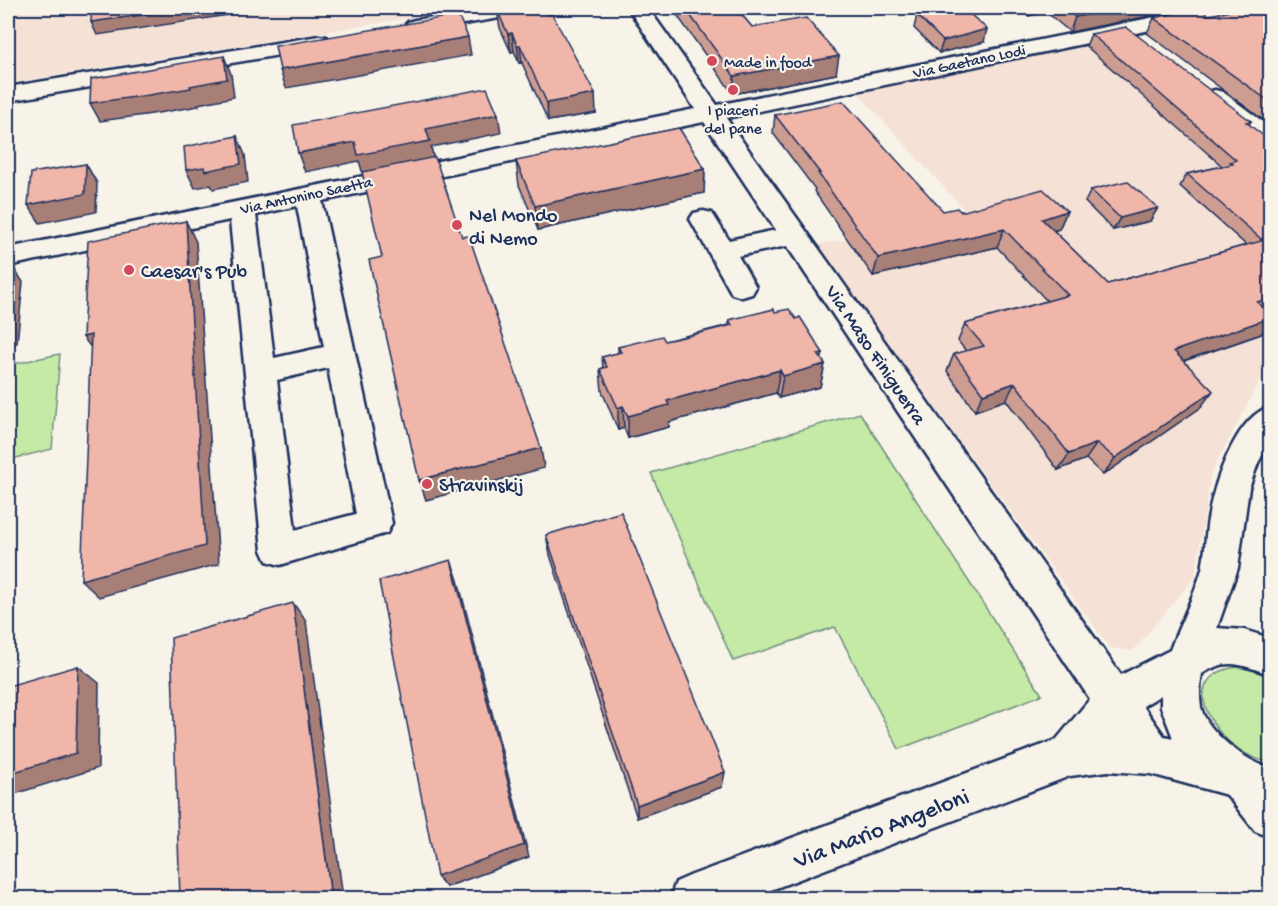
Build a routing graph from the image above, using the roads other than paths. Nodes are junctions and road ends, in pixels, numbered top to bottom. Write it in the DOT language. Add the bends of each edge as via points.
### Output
graph roads {
  1 [pos="525,8"];
  2 [pos="638,8"];
  3 [pos="1228,8"];
  4 [pos="397,29"];
  5 [pos="1125,29"];
  6 [pos="342,38"];
  7 [pos="1152,50"];
  8 [pos="1198,84"];
  9 [pos="8,94"];
  10 [pos="710,113"];
  11 [pos="1270,138"];
  12 [pos="308,194"];
  13 [pos="242,208"];
  14 [pos="703,219"];
  15 [pos="795,235"];
  16 [pos="720,250"];
  17 [pos="8,256"];
  18 [pos="742,287"];
  19 [pos="341,354"];
  20 [pos="260,372"];
  21 [pos="1270,419"];
  22 [pos="1270,656"];
  23 [pos="1186,662"];
  24 [pos="1116,701"];
  25 [pos="1151,753"];
  26 [pos="1070,755"];
  27 [pos="1255,783"];
  28 [pos="1270,816"];
  29 [pos="692,898"];
  1 -- 4 [label="street"];
  2 -- 10 [label="street, Via Maso Finiguerra"];
  3 -- 5 [label="street, Via Gaetano Lodi"];
  5 -- 7 [label="street"];
  5 -- 10 [label="street, Via Gaetano Lodi"];
  6 -- 9 [label="street"];
  8 -- 11 [label="street"];
  10 -- 12 [label="street, Via Antonino Saetta"];
  10 -- 15 [label="street, Via Maso Finiguerra"];
  12 -- 13 [label="street, Via Antonino Saetta"];
  12 -- 19 [label="street"];
  13 -- 17 [label="street, Via Antonino Saetta"];
  13 -- 20 [label="street"];
  14 -- 16 [label="street"];
  15 -- 16 [label="street"];
  15 -- 24 [label="street, Via Maso Finiguerra"];
  16 -- 18 [label="street"];
  19 -- 20 [label="street"];
  19 -- 20 [label="street" via="375,523 280,550"];
  21 -- 23 [label="street" via="1252,443 1230,494 1215,585"];
  22 -- 23 [label="street" via="1231,645 1214,646"];
  23 -- 24 [label="street"];
  23 -- 27 [label="street" via="1177,692 1189,729 1220,764"];
  24 -- 25 [label="street"];
  24 -- 26 [label="street" via="1091,725"];
  25 -- 26 [label="street, Via Mario Angeloni" via="1108,750"];
  25 -- 27 [label="street, Via Mario Angeloni"];
  26 -- 29 [label="street, Via Mario Angeloni"];
  27 -- 28 [label="street"];
}
